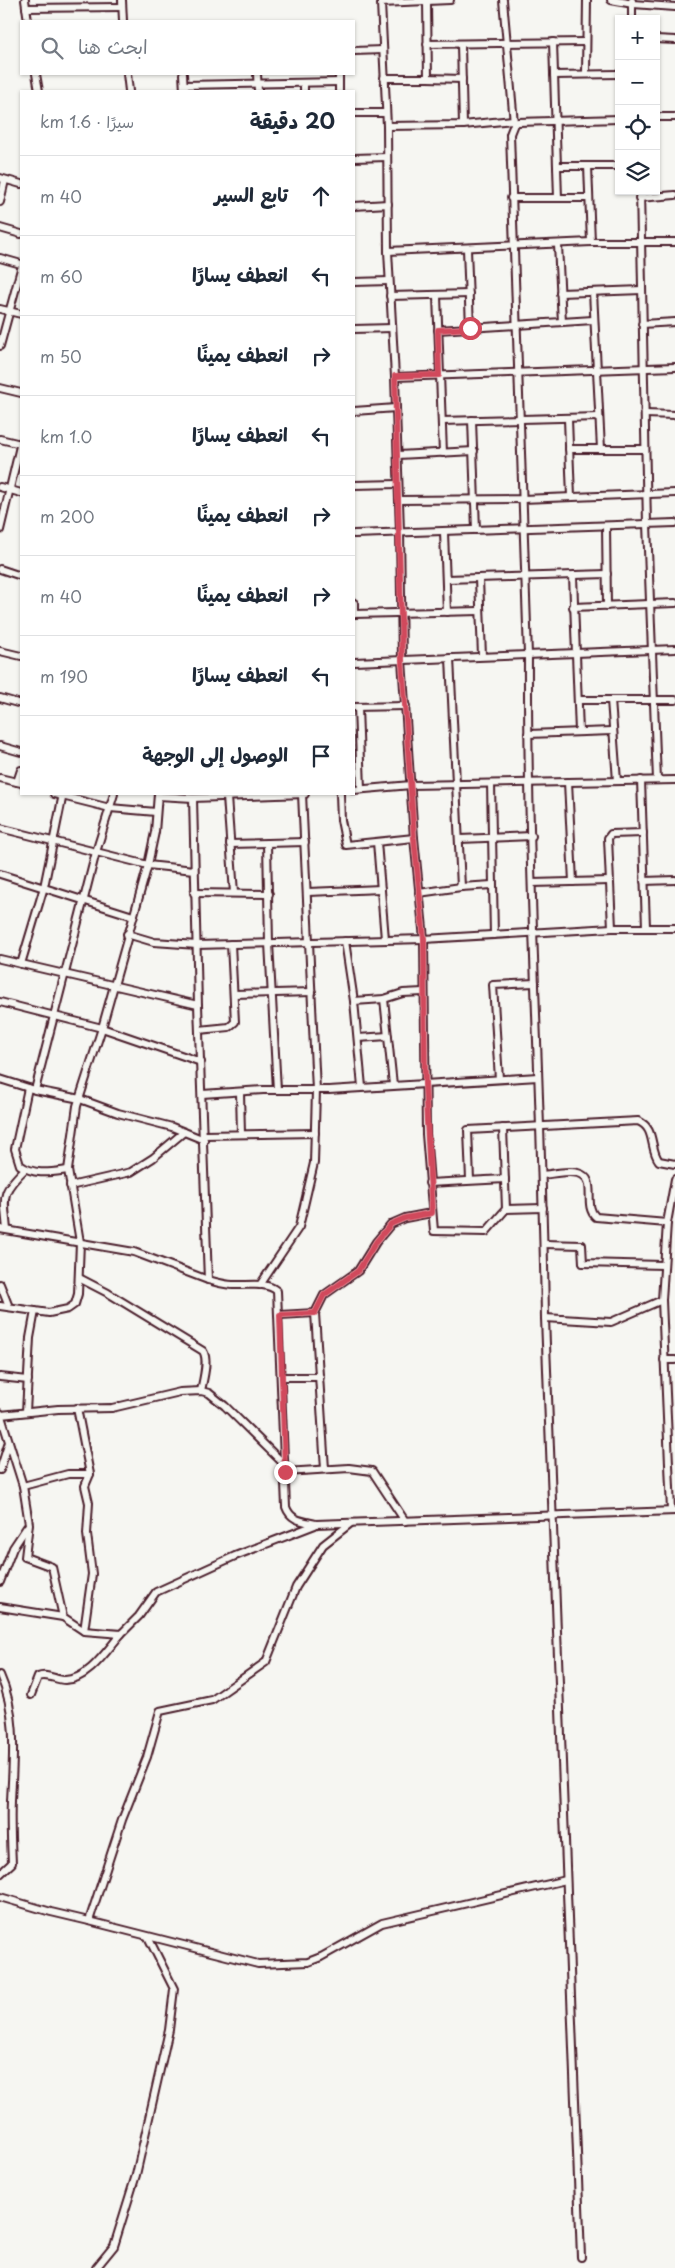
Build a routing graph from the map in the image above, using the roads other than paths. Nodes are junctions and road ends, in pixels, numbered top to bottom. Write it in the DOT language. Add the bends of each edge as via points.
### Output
graph roads {
  1 [pos="25,0"];
  2 [pos="450,0"];
  3 [pos="503,0"];
  4 [pos="586,0"];
  5 [pos="611,0"];
  6 [pos="382,1"];
  7 [pos="430,1"];
  8 [pos="632,2"];
  9 [pos="122,4"];
  10 [pos="26,8"];
  11 [pos="675,8"];
  12 [pos="632,15"];
  13 [pos="28,20"];
  14 [pos="123,20"];
  15 [pos="660,39"];
  16 [pos="675,40"];
  17 [pos="553,42"];
  18 [pos="585,42"];
  19 [pos="427,44"];
  20 [pos="507,44"];
  21 [pos="461,45"];
  22 [pos="383,50"];
  23 [pos="355,51"];
  24 [pos="586,74"];
  25 [pos="615,74"];
  26 [pos="36,75"];
  27 [pos="127,75"];
  28 [pos="183,75"];
  29 [pos="257,75"];
  30 [pos="339,75"];
  31 [pos="554,75"];
  32 [pos="384,78"];
  33 [pos="428,78"];
  34 [pos="462,79"];
  35 [pos="339,82"];
  36 [pos="304,83"];
  37 [pos="184,88"];
  38 [pos="211,88"];
  39 [pos="258,88"];
  40 [pos="38,90"];
  41 [pos="129,90"];
  42 [pos="304,90"];
  43 [pos="339,90"];
  44 [pos="355,113"];
  45 [pos="386,113"];
  46 [pos="660,117"];
  47 [pos="675,117"];
  48 [pos="615,119"];
  49 [pos="513,122"];
  50 [pos="556,122"];
  51 [pos="463,125"];
  52 [pos="387,126"];
  53 [pos="387,157"];
  54 [pos="355,158"];
  55 [pos="558,166"];
  56 [pos="588,166"];
  57 [pos="615,166"];
  58 [pos="3,179"];
  59 [pos="20,184"];
  60 [pos="640,195"];
  61 [pos="660,195"];
  62 [pos="675,195"];
  63 [pos="511,198"];
  64 [pos="558,198"];
  65 [pos="590,198"];
  66 [pos="0,202"];
  67 [pos="388,204"];
  68 [pos="355,206"];
  69 [pos="0,228"];
  70 [pos="20,234"];
  71 [pos="591,242"];
  72 [pos="675,242"];
  73 [pos="640,243"];
  74 [pos="558,245"];
  75 [pos="514,247"];
  76 [pos="467,249"];
  77 [pos="388,250"];
  78 [pos="0,258"];
  79 [pos="20,264"];
  80 [pos="20,273"];
  81 [pos="389,281"];
  82 [pos="355,282"];
  83 [pos="642,290"];
  84 [pos="593,292"];
  85 [pos="560,293"];
  86 [pos="469,294"];
  87 [pos="390,296"];
  88 [pos="437,296"];
  89 [pos="0,309"];
  90 [pos="10,311"];
  91 [pos="20,314"];
  92 [pos="594,320"];
  93 [pos="562,322"];
  94 [pos="675,322"];
  95 [pos="642,324"];
  96 [pos="517,325"];
  97 [pos="392,328"];
  98 [pos="470,328"];
  99 [pos="355,329"];
  100 [pos="438,330"];
  101 [pos="0,346"];
  102 [pos="675,367"];
  103 [pos="644,368"];
  104 [pos="597,369"];
  105 [pos="519,373"];
  106 [pos="439,375"];
  107 [pos="395,376"];
  108 [pos="0,388"];
  109 [pos="20,393"];
  110 [pos="396,408"];
  111 [pos="355,411"];
  112 [pos="645,414"];
  113 [pos="675,415"];
  114 [pos="599,417"];
  115 [pos="568,419"];
  116 [pos="472,420"];
  117 [pos="520,420"];
  118 [pos="442,421"];
  119 [pos="0,439"];
  120 [pos="20,443"];
  121 [pos="20,447"];
  122 [pos="569,449"];
  123 [pos="601,449"];
  124 [pos="646,449"];
  125 [pos="474,451"];
  126 [pos="443,453"];
  127 [pos="398,455"];
  128 [pos="398,484"];
  129 [pos="355,485"];
  130 [pos="0,487"];
  131 [pos="10,490"];
  132 [pos="20,493"];
  133 [pos="646,493"];
  134 [pos="675,493"];
  135 [pos="571,497"];
  136 [pos="522,499"];
  137 [pos="399,500"];
  138 [pos="475,500"];
  139 [pos="675,523"];
  140 [pos="647,524"];
  141 [pos="606,526"];
  142 [pos="524,528"];
  143 [pos="0,530"];
  144 [pos="476,530"];
  145 [pos="400,532"];
  146 [pos="444,532"];
  147 [pos="355,534"];
  148 [pos="0,570"];
  149 [pos="607,574"];
  150 [pos="20,576"];
  151 [pos="573,576"];
  152 [pos="525,577"];
  153 [pos="447,579"];
  154 [pos="479,579"];
  155 [pos="675,604"];
  156 [pos="651,605"];
  157 [pos="607,606"];
  158 [pos="573,607"];
  159 [pos="480,611"];
  160 [pos="447,612"];
  161 [pos="355,614"];
  162 [pos="400,614"];
  163 [pos="652,649"];
  164 [pos="675,649"];
  165 [pos="0,651"];
  166 [pos="574,653"];
  167 [pos="20,654"];
  168 [pos="528,655"];
  169 [pos="482,656"];
  170 [pos="450,658"];
  171 [pos="402,660"];
  172 [pos="355,662"];
  173 [pos="0,698"];
  174 [pos="578,700"];
  175 [pos="611,700"];
  176 [pos="653,700"];
  177 [pos="675,700"];
  178 [pos="20,704"];
  179 [pos="406,706"];
  180 [pos="356,707"];
  181 [pos="612,731"];
  182 [pos="579,732"];
  183 [pos="528,734"];
  184 [pos="356,739"];
  185 [pos="0,746"];
  186 [pos="20,752"];
  187 [pos="0,778"];
  188 [pos="617,780"];
  189 [pos="642,780"];
  190 [pos="657,780"];
  191 [pos="675,780"];
  192 [pos="568,782"];
  193 [pos="19,783"];
  194 [pos="456,784"];
  195 [pos="492,784"];
  196 [pos="530,784"];
  197 [pos="411,785"];
  198 [pos="362,789"];
  199 [pos="355,790"];
  200 [pos="63,795"];
  201 [pos="114,795"];
  202 [pos="158,795"];
  203 [pos="264,795"];
  204 [pos="304,795"];
  205 [pos="340,795"];
  206 [pos="205,796"];
  207 [pos="228,797"];
  208 [pos="192,798"];
  209 [pos="110,808"];
  210 [pos="156,812"];
  211 [pos="0,828"];
  212 [pos="643,833"];
  213 [pos="532,836"];
  214 [pos="414,838"];
  215 [pos="492,838"];
  216 [pos="460,839"];
  217 [pos="53,841"];
  218 [pos="305,842"];
  219 [pos="377,842"];
  220 [pos="267,843"];
  221 [pos="230,844"];
  222 [pos="96,852"];
  223 [pos="148,865"];
  224 [pos="194,870"];
  225 [pos="0,874"];
  226 [pos="644,880"];
  227 [pos="675,880"];
  228 [pos="609,881"];
  229 [pos="573,882"];
  230 [pos="532,884"];
  231 [pos="492,885"];
  232 [pos="461,887"];
  233 [pos="44,888"];
  234 [pos="381,889"];
  235 [pos="308,892"];
  236 [pos="194,893"];
  237 [pos="234,893"];
  238 [pos="270,894"];
  239 [pos="419,894"];
  240 [pos="84,899"];
  241 [pos="133,916"];
  242 [pos="646,927"];
  243 [pos="612,928"];
  244 [pos="675,928"];
  245 [pos="532,933"];
  246 [pos="127,934"];
  247 [pos="494,935"];
  248 [pos="386,939"];
  249 [pos="424,939"];
  250 [pos="345,941"];
  251 [pos="310,942"];
  252 [pos="269,943"];
  253 [pos="230,944"];
  254 [pos="197,945"];
  255 [pos="0,959"];
  256 [pos="20,964"];
  257 [pos="66,974"];
  258 [pos="535,983"];
  259 [pos="114,984"];
  260 [pos="312,992"];
  261 [pos="423,992"];
  262 [pos="272,993"];
  263 [pos="234,994"];
  264 [pos="384,999"];
  265 [pos="354,1001"];
  266 [pos="0,1002"];
  267 [pos="198,1005"];
  268 [pos="52,1017"];
  269 [pos="102,1028"];
  270 [pos="199,1030"];
  271 [pos="388,1036"];
  272 [pos="358,1038"];
  273 [pos="201,1062"];
  274 [pos="538,1078"];
  275 [pos="0,1079"];
  276 [pos="499,1079"];
  277 [pos="425,1084"];
  278 [pos="393,1085"];
  279 [pos="362,1087"];
  280 [pos="31,1089"];
  281 [pos="277,1090"];
  282 [pos="316,1090"];
  283 [pos="240,1092"];
  284 [pos="202,1094"];
  285 [pos="80,1099"];
  286 [pos="539,1125"];
  287 [pos="504,1128"];
  288 [pos="184,1132"];
  289 [pos="315,1133"];
  290 [pos="241,1134"];
  291 [pos="204,1138"];
  292 [pos="675,1164"];
  293 [pos="25,1169"];
  294 [pos="68,1170"];
  295 [pos="542,1175"];
  296 [pos="505,1179"];
  297 [pos="470,1180"];
  298 [pos="675,1180"];
  299 [pos="430,1183"];
  300 [pos="70,1186"];
  301 [pos="2,1195"];
  302 [pos="543,1208"];
  303 [pos="506,1209"];
  304 [pos="432,1213"];
  305 [pos="668,1223"];
  306 [pos="3,1229"];
  307 [pos="80,1242"];
  308 [pos="544,1244"];
  309 [pos="663,1265"];
  310 [pos="79,1278"];
  311 [pos="208,1280"];
  312 [pos="0,1284"];
  313 [pos="260,1285"];
  314 [pos="662,1300"];
  315 [pos="0,1306"];
  316 [pos="9,1307"];
  317 [pos="35,1311"];
  318 [pos="315,1313"];
  319 [pos="280,1315"];
  320 [pos="545,1318"];
  321 [pos="664,1360"];
  322 [pos="675,1360"];
  323 [pos="0,1377"];
  324 [pos="282,1377"];
  325 [pos="320,1377"];
  326 [pos="28,1380"];
  327 [pos="202,1391"];
  328 [pos="78,1408"];
  329 [pos="26,1412"];
  330 [pos="0,1414"];
  331 [pos="9,1442"];
  332 [pos="285,1468"];
  333 [pos="0,1470"];
  334 [pos="325,1470"];
  335 [pos="90,1474"];
  336 [pos="23,1486"];
  337 [pos="673,1511"];
  338 [pos="552,1516"];
  339 [pos="405,1521"];
  340 [pos="352,1523"];
  341 [pos="29,1524"];
  342 [pos="316,1524"];
  343 [pos="0,1582"];
  344 [pos="0,1607"];
  345 [pos="63,1617"];
  346 [pos="84,1631"];
  347 [pos="121,1634"];
  348 [pos="0,1675"];
  349 [pos="6,1687"];
  350 [pos="0,1692"];
  351 [pos="31,1695"];
  352 [pos="0,1874"];
  353 [pos="566,1880"];
  354 [pos="0,1896"];
  355 [pos="89,1921"];
  356 [pos="148,1938"];
  357 [pos="582,2257"];
  358 [pos="96,2268"];
  1 -- 10 [label="street"];
  2 -- 7 [label="street"];
  3 -- 20 [label="street"];
  4 -- 18 [label="street"];
  5 -- 8 [label="street"];
  6 -- 7 [label="street"];
  6 -- 22 [label="street"];
  7 -- 19 [label="street"];
  8 -- 11 [label="street"];
  8 -- 12 [label="street"];
  9 -- 10 [label="street"];
  9 -- 14 [label="street"];
  10 -- 13 [label="street"];
  15 -- 16 [label="street"];
  17 -- 18 [label="street"];
  17 -- 20 [label="street"];
  17 -- 31 [label="street"];
  18 -- 24 [label="street"];
  19 -- 21 [label="street"];
  19 -- 33 [label="street"];
  20 -- 21 [label="street"];
  20 -- 49 [label="street"];
  21 -- 34 [label="street"];
  22 -- 23 [label="street"];
  22 -- 32 [label="street"];
  24 -- 25 [label="street"];
  24 -- 31 [label="street"];
  26 -- 40 [label="street"];
  27 -- 41 [label="street"];
  28 -- 37 [label="street"];
  29 -- 39 [label="street"];
  30 -- 35 [label="street"];
  31 -- 50 [label="street"];
  32 -- 33 [label="street"];
  32 -- 45 [label="street"];
  33 -- 34 [label="street"];
  34 -- 51 [label="street"];
  35 -- 36 [label="street"];
  35 -- 43 [label="street"];
  36 -- 39 [label="street"];
  36 -- 42 [label="street"];
  37 -- 38 [label="street"];
  38 -- 39 [label="street"];
  44 -- 45 [label="street"];
  45 -- 52 [label="street"];
  46 -- 47 [label="street"];
  48 -- 50 [label="street"];
  49 -- 50 [label="street"];
  49 -- 51 [label="street"];
  49 -- 63 [label="street" via="510,134"];
  50 -- 55 [label="street"];
  51 -- 52 [label="street"];
  52 -- 53 [label="street"];
  53 -- 54 [label="street"];
  53 -- 67 [label="street"];
  55 -- 56 [label="street"];
  55 -- 64 [label="street"];
  56 -- 57 [label="street"];
  56 -- 65 [label="street"];
  58 -- 59 [label="street"];
  58 -- 66 [label="street"];
  60 -- 73 [label="street"];
  61 -- 62 [label="street"];
  63 -- 64 [label="street"];
  63 -- 75 [label="street"];
  64 -- 65 [label="street"];
  65 -- 71 [label="street"];
  67 -- 68 [label="street"];
  67 -- 77 [label="street"];
  69 -- 70 [label="street"];
  71 -- 73 [label="street"];
  71 -- 74 [label="street"];
  72 -- 73 [label="street"];
  73 -- 83 [label="street"];
  74 -- 75 [label="street"];
  74 -- 85 [label="street"];
  75 -- 76 [label="street"];
  75 -- 96 [label="street"];
  76 -- 77 [label="street"];
  76 -- 86 [label="street"];
  77 -- 81 [label="street"];
  78 -- 79 [label="street"];
  80 -- 90 [label="street"];
  81 -- 82 [label="street"];
  81 -- 87 [label="street"];
  83 -- 84 [label="street"];
  83 -- 95 [label="street"];
  84 -- 85 [label="street"];
  84 -- 92 [label="street"];
  85 -- 93 [label="street"];
  86 -- 88 [label="street"];
  86 -- 98 [label="street"];
  87 -- 88 [label="street"];
  87 -- 97 [label="street"];
  88 -- 100 [label="street"];
  89 -- 90 [label="street"];
  90 -- 91 [label="street"];
  90 -- 101 [label="street"];
  92 -- 93 [label="street"];
  92 -- 104 [label="street"];
  93 -- 96 [label="street"];
  94 -- 95 [label="street"];
  95 -- 103 [label="street"];
  96 -- 98 [label="street"];
  96 -- 105 [label="street"];
  97 -- 99 [label="street"];
  97 -- 107 [label="street"];
  98 -- 100 [label="street"];
  100 -- 106 [label="street"];
  102 -- 103 [label="street"];
  103 -- 104 [label="street"];
  103 -- 112 [label="street"];
  104 -- 105 [label="street"];
  104 -- 114 [label="street"];
  105 -- 106 [label="street"];
  105 -- 117 [label="street"];
  106 -- 107 [label="street"];
  106 -- 118 [label="street"];
  107 -- 110 [label="street"];
  108 -- 109 [label="street"];
  110 -- 111 [label="street"];
  110 -- 127 [label="street"];
  112 -- 113 [label="street"];
  112 -- 124 [label="street"];
  114 -- 115 [label="street"];
  114 -- 123 [label="street"];
  115 -- 117 [label="street"];
  115 -- 122 [label="street"];
  116 -- 117 [label="street"];
  116 -- 118 [label="street"];
  116 -- 125 [label="street"];
  117 -- 136 [label="street"];
  118 -- 126 [label="street"];
  119 -- 120 [label="street"];
  121 -- 131 [label="street"];
  122 -- 123 [label="street"];
  122 -- 135 [label="street"];
  123 -- 124 [label="street"];
  124 -- 133 [label="street"];
  125 -- 126 [label="street"];
  125 -- 138 [label="street"];
  126 -- 127 [label="street"];
  127 -- 128 [label="street"];
  128 -- 129 [label="street"];
  128 -- 137 [label="street"];
  130 -- 131 [label="street"];
  131 -- 132 [label="street"];
  131 -- 143 [label="street"];
  133 -- 134 [label="street"];
  133 -- 135 [label="street"];
  133 -- 140 [label="street"];
  135 -- 136 [label="street"];
  136 -- 138 [label="street"];
  136 -- 142 [label="street"];
  137 -- 138 [label="street"];
  137 -- 145 [label="street"];
  138 -- 144 [label="street"];
  139 -- 140 [label="street"];
  140 -- 141 [label="street"];
  140 -- 156 [label="street"];
  141 -- 142 [label="street"];
  141 -- 149 [label="street"];
  142 -- 144 [label="street"];
  142 -- 152 [label="street"];
  144 -- 146 [label="street"];
  145 -- 146 [label="street"];
  145 -- 147 [label="street"];
  145 -- 162 [label="street"];
  146 -- 153 [label="street"];
  148 -- 150 [label="street"];
  149 -- 151 [label="street"];
  149 -- 157 [label="street"];
  151 -- 152 [label="street"];
  151 -- 158 [label="street"];
  152 -- 154 [label="street"];
  152 -- 168 [label="street"];
  153 -- 154 [label="street"];
  153 -- 160 [label="street"];
  154 -- 159 [label="street"];
  155 -- 156 [label="street"];
  156 -- 157 [label="street"];
  156 -- 163 [label="street"];
  157 -- 158 [label="street"];
  158 -- 166 [label="street"];
  159 -- 160 [label="street"];
  159 -- 169 [label="street"];
  160 -- 162 [label="street"];
  161 -- 162 [label="street"];
  162 -- 171 [label="street"];
  163 -- 164 [label="street"];
  163 -- 166 [label="street"];
  163 -- 176 [label="street"];
  165 -- 167 [label="street"];
  166 -- 168 [label="street"];
  166 -- 174 [label="street"];
  168 -- 169 [label="street"];
  168 -- 183 [label="street"];
  169 -- 170 [label="street"];
  170 -- 171 [label="street"];
  170 -- 194 [label="street"];
  171 -- 172 [label="street"];
  171 -- 179 [label="street"];
  173 -- 178 [label="street"];
  174 -- 175 [label="street"];
  174 -- 182 [label="street"];
  175 -- 176 [label="street"];
  175 -- 181 [label="street"];
  176 -- 177 [label="street"];
  176 -- 190 [label="street"];
  179 -- 180 [label="street"];
  179 -- 197 [label="street"];
  180 -- 184 [label="street"];
  181 -- 182 [label="street"];
  181 -- 188 [label="street"];
  182 -- 183 [label="street"];
  183 -- 196 [label="street"];
  184 -- 198 [label="street"];
  185 -- 186 [label="street"];
  187 -- 193 [label="street"];
  188 -- 189 [label="street"];
  188 -- 192 [label="street"];
  189 -- 190 [label="street"];
  189 -- 212 [label="street"];
  190 -- 191 [label="street"];
  192 -- 196 [label="street"];
  192 -- 229 [label="street"];
  194 -- 195 [label="street"];
  194 -- 197 [label="street"];
  194 -- 216 [label="street"];
  195 -- 196 [label="street"];
  195 -- 215 [label="street"];
  196 -- 213 [label="street"];
  197 -- 198 [label="street"];
  197 -- 214 [label="street"];
  198 -- 199 [label="street"];
  200 -- 209 [label="street"];
  200 -- 217 [label="street"];
  201 -- 209 [label="street"];
  202 -- 208 [label="street"];
  202 -- 210 [label="street"];
  203 -- 207 [label="street"];
  204 -- 218 [label="street"];
  205 -- 219 [label="street" via="346,845"];
  206 -- 207 [label="street"];
  206 -- 208 [label="street"];
  207 -- 221 [label="street"];
  208 -- 224 [label="street"];
  209 -- 210 [label="street"];
  209 -- 222 [label="street"];
  210 -- 223 [label="street"];
  211 -- 217 [label="street"];
  212 -- 226 [label="street"];
  212 -- 228 [label="street" via="609,836"];
  213 -- 215 [label="street"];
  213 -- 230 [label="street"];
  214 -- 219 [label="street"];
  214 -- 239 [label="street"];
  215 -- 216 [label="street"];
  215 -- 231 [label="street"];
  216 -- 232 [label="street"];
  217 -- 222 [label="street"];
  217 -- 233 [label="street"];
  218 -- 220 [label="street"];
  218 -- 235 [label="street"];
  219 -- 234 [label="street"];
  220 -- 221 [label="street"];
  220 -- 238 [label="street"];
  221 -- 237 [label="street"];
  222 -- 223 [label="street"];
  222 -- 240 [label="street"];
  223 -- 224 [label="street"];
  223 -- 241 [label="street"];
  224 -- 236 [label="street"];
  225 -- 233 [label="street"];
  226 -- 227 [label="street"];
  226 -- 242 [label="street"];
  228 -- 229 [label="street"];
  228 -- 243 [label="street"];
  229 -- 230 [label="street"];
  230 -- 245 [label="street"];
  231 -- 232 [label="street"];
  231 -- 247 [label="street"];
  232 -- 239 [label="street"];
  233 -- 240 [label="street"];
  233 -- 256 [label="street"];
  234 -- 235 [label="street"];
  234 -- 248 [label="street"];
  235 -- 251 [label="street"];
  236 -- 237 [label="street"];
  236 -- 254 [label="street"];
  237 -- 238 [label="street"];
  238 -- 252 [label="street"];
  239 -- 249 [label="street"];
  240 -- 241 [label="street"];
  240 -- 257 [label="street"];
  241 -- 246 [label="street"];
  242 -- 243 [label="street"];
  242 -- 244 [label="street"];
  243 -- 245 [label="street"];
  245 -- 247 [label="street"];
  245 -- 258 [label="street"];
  246 -- 254 [label="street" via="172,945"];
  246 -- 259 [label="street"];
  247 -- 249 [label="street"];
  248 -- 249 [label="street"];
  248 -- 250 [label="street"];
  249 -- 261 [label="street"];
  250 -- 251 [label="street"];
  250 -- 265 [label="street"];
  251 -- 252 [label="street"];
  251 -- 260 [label="street"];
  252 -- 253 [label="street"];
  252 -- 262 [label="street"];
  253 -- 254 [label="street"];
  253 -- 263 [label="street"];
  254 -- 267 [label="street"];
  255 -- 256 [label="street"];
  256 -- 257 [label="street"];
  257 -- 259 [label="street"];
  257 -- 268 [label="street"];
  258 -- 274 [label="street"];
  258 -- 276 [label="street" via="493,985"];
  259 -- 267 [label="street"];
  259 -- 269 [label="street"];
  260 -- 262 [label="street"];
  260 -- 282 [label="street"];
  261 -- 264 [label="street" via="403,993"];
  261 -- 277 [label="street"];
  262 -- 263 [label="street"];
  262 -- 281 [label="street"];
  263 -- 270 [label="street" via="233,1025"];
  264 -- 265 [label="street"];
  264 -- 271 [label="street"];
  265 -- 272 [label="street"];
  266 -- 268 [label="street"];
  267 -- 270 [label="street"];
  268 -- 269 [label="street"];
  268 -- 280 [label="street"];
  269 -- 273 [label="street"];
  269 -- 285 [label="street"];
  270 -- 273 [label="street"];
  271 -- 272 [label="street"];
  271 -- 278 [label="street"];
  272 -- 279 [label="street"];
  273 -- 284 [label="street"];
  274 -- 276 [label="street"];
  274 -- 286 [label="street"];
  275 -- 280 [label="street"];
  276 -- 277 [label="street"];
  277 -- 278 [label="street"];
  277 -- 299 [label="street"];
  278 -- 279 [label="street"];
  279 -- 282 [label="street"];
  280 -- 285 [label="street"];
  280 -- 293 [label="street" via="15,1149 20,1165"];
  281 -- 282 [label="street"];
  281 -- 283 [label="street"];
  282 -- 289 [label="street"];
  283 -- 284 [label="street"];
  283 -- 290 [label="street"];
  284 -- 291 [label="street"];
  285 -- 288 [label="street"];
  285 -- 294 [label="street"];
  286 -- 287 [label="street"];
  286 -- 292 [label="street" via="638,1121 648,1128 660,1162"];
  286 -- 295 [label="street"];
  287 -- 296 [label="street"];
  287 -- 297 [label="street" via="468,1130"];
  288 -- 291 [label="street"];
  288 -- 300 [label="street" via="131,1172"];
  289 -- 290 [label="street"];
  289 -- 313 [label="street" via="314,1163 299,1227"];
  290 -- 291 [label="street"];
  291 -- 311 [label="street"];
  293 -- 294 [label="street" via="41,1173"];
  293 -- 301 [label="street"];
  294 -- 300 [label="street"];
  295 -- 302 [label="street"];
  295 -- 305 [label="street" via="576,1172 583,1176 588,1183 590,1210 596,1216"];
  296 -- 297 [label="street"];
  296 -- 303 [label="street"];
  297 -- 299 [label="street"];
  298 -- 305 [label="street"];
  299 -- 304 [label="street"];
  300 -- 307 [label="street"];
  301 -- 306 [label="street"];
  302 -- 303 [label="street"];
  302 -- 308 [label="street"];
  303 -- 304 [label="street" via="486,1232 437,1233 433,1228"];
  304 -- 318 [label="street" via="391,1224 358,1271 324,1295"];
  305 -- 309 [label="street"];
  306 -- 307 [label="street"];
  307 -- 310 [label="street"];
  307 -- 311 [label="street" via="134,1252"];
  308 -- 309 [label="street" via="582,1245 583,1264"];
  308 -- 320 [label="street"];
  309 -- 314 [label="street"];
  310 -- 317 [label="street" via="75,1304 49,1313"];
  310 -- 327 [label="street" via="203,1351 206,1361"];
  311 -- 313 [label="street" via="233,1285"];
  312 -- 316 [label="street"];
  313 -- 319 [label="street" via="278,1291"];
  314 -- 320 [label="street" via="611,1322"];
  314 -- 321 [label="street"];
  315 -- 316 [label="street"];
  316 -- 317 [label="street"];
  317 -- 326 [label="street"];
  318 -- 319 [label="street"];
  318 -- 325 [label="street"];
  319 -- 324 [label="street"];
  320 -- 338 [label="street"];
  321 -- 322 [label="street"];
  321 -- 337 [label="street"];
  323 -- 326 [label="street"];
  324 -- 325 [label="street"];
  324 -- 332 [label="street"];
  325 -- 334 [label="street"];
  326 -- 329 [label="street"];
  327 -- 328 [label="street" via="180,1392 112,1408"];
  327 -- 332 [label="street" via="225,1406"];
  328 -- 329 [label="street"];
  328 -- 335 [label="street"];
  329 -- 330 [label="street"];
  330 -- 331 [label="street"];
  331 -- 333 [label="street"];
  331 -- 336 [label="street"];
  332 -- 334 [label="street"];
  332 -- 342 [label="street" via="289,1515"];
  334 -- 339 [label="street" via="350,1468 372,1471"];
  335 -- 336 [label="street" via="68,1474"];
  335 -- 346 [label="street" via="85,1486 90,1503 87,1534 92,1574"];
  336 -- 341 [label="street"];
  337 -- 338 [label="street"];
  338 -- 339 [label="street"];
  338 -- 353 [label="street"];
  339 -- 340 [label="street"];
  340 -- 342 [label="street"];
  340 -- 355 [label="street" via="323,1545 296,1586 266,1662 212,1700 160,1710 147,1757 122,1820"];
  341 -- 343 [label="street" via="13,1548"];
  341 -- 345 [label="street" via="25,1557 52,1567"];
  342 -- 347 [label="street" via="156,1592"];
  344 -- 345 [label="street"];
  345 -- 346 [label="street"];
  346 -- 347 [label="street"];
  347 -- 351 [label="street" via="79,1677 64,1680 44,1675 38,1677"];
  348 -- 349 [label="street"];
  349 -- 350 [label="street"];
  349 -- 352 [label="street" via="14,1730 12,1863"];
  353 -- 356 [label="street" via="382,1923 308,1962 258,1964"];
  353 -- 357 [label="street"];
  354 -- 355 [label="street"];
  355 -- 356 [label="street"];
  356 -- 358 [label="street" via="174,1989 169,2030 136,2175 114,2246"];
}
